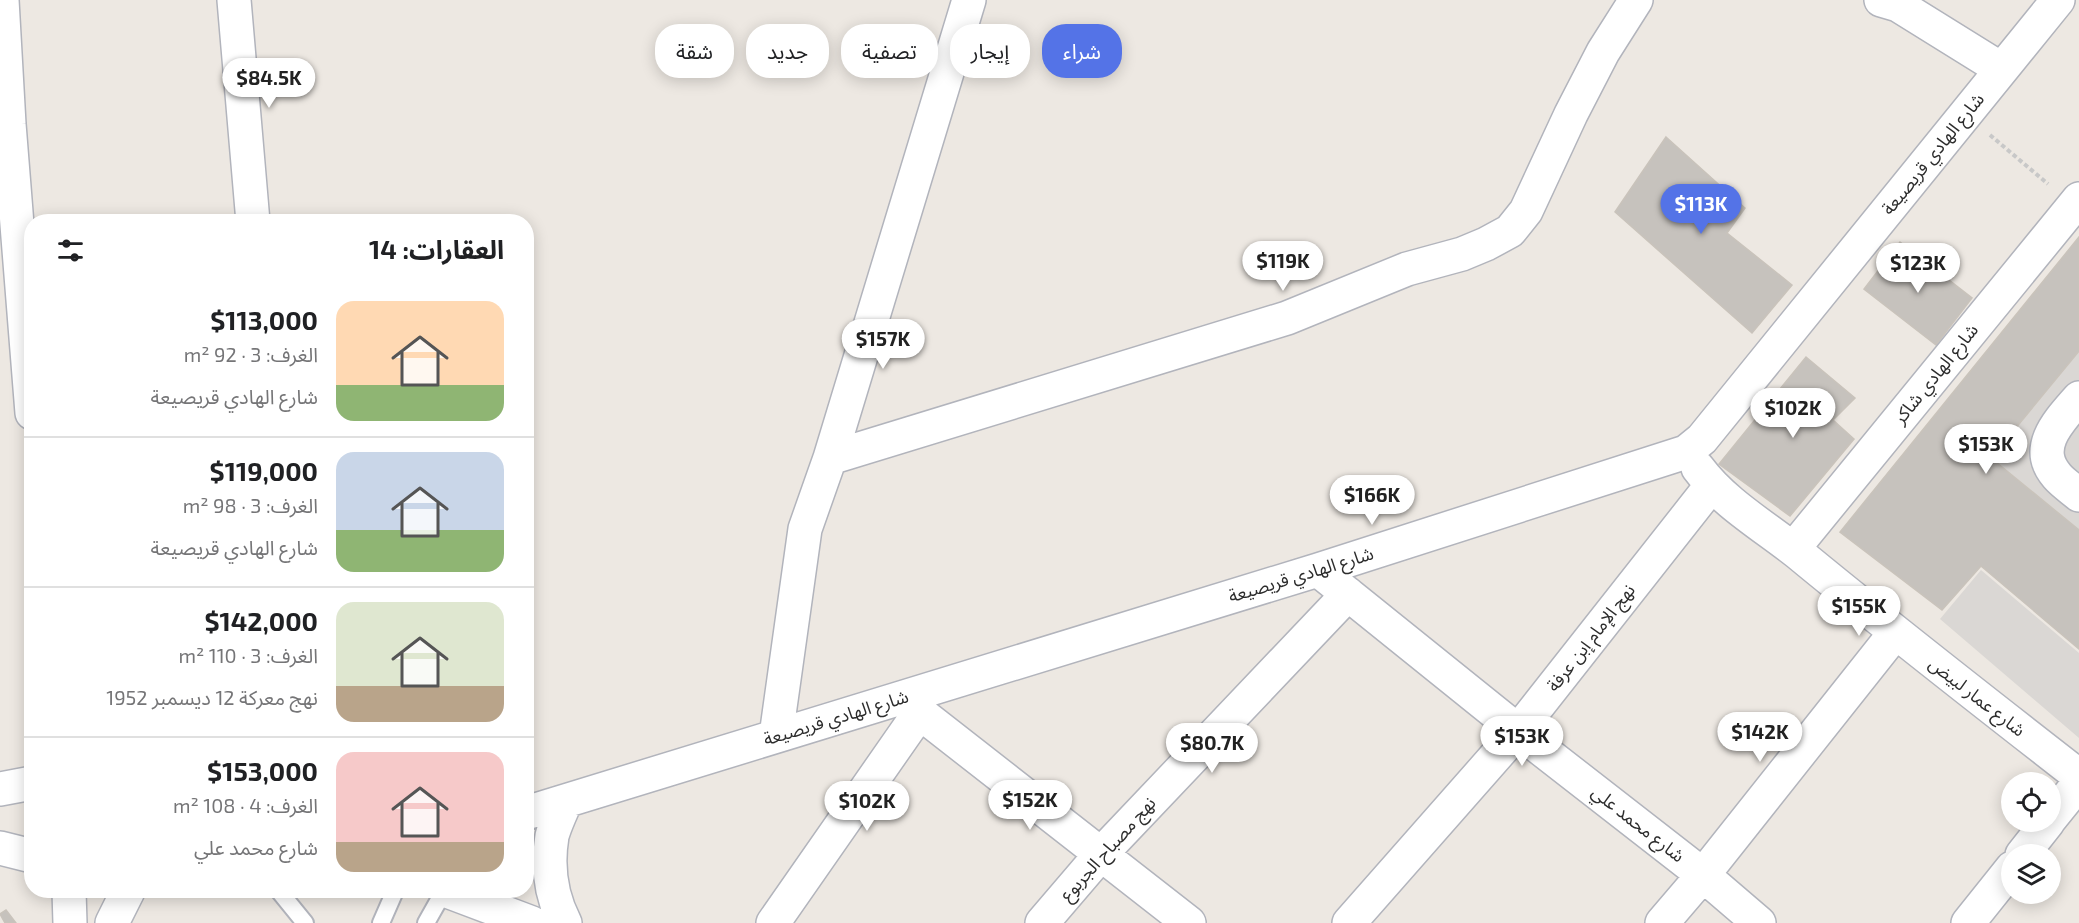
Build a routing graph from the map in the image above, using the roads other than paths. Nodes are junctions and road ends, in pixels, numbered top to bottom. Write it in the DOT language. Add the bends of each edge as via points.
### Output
graph roads {
  1 [pos="2,0"];
  2 [pos="234,0"];
  3 [pos="969,0"];
  4 [pos="1636,0"];
  5 [pos="1881,0"];
  6 [pos="2058,0"];
  7 [pos="2001,69"];
  8 [pos="2077,202"];
  9 [pos="252,214"];
  10 [pos="24,312"];
  11 [pos="2079,398"];
  12 [pos="1686,452"];
  13 [pos="830,458"];
  14 [pos="1711,486"];
  15 [pos="2079,495"];
  16 [pos="1793,549"];
  17 [pos="1318,570"];
  18 [pos="1348,594"];
  19 [pos="1895,633"];
  20 [pos="910,705"];
  21 [pos="1518,731"];
  22 [pos="777,736"];
  23 [pos="2079,776"];
  24 [pos="2079,783"];
  25 [pos="24,784"];
  26 [pos="0,789"];
  27 [pos="566,801"];
  28 [pos="2061,805"];
  29 [pos="534,811"];
  30 [pos="2040,832"];
  31 [pos="2030,844"];
  32 [pos="0,848"];
  33 [pos="24,854"];
  34 [pos="1101,854"];
  35 [pos="1703,875"];
  36 [pos="2001,882"];
  37 [pos="69,898"];
  38 [pos="124,898"];
  39 [pos="285,898"];
  40 [pos="392,898"];
  41 [pos="441,898"];
  42 [pos="472,898"];
  43 [pos="522,911"];
  44 [pos="70,923"];
  45 [pos="112,923"];
  46 [pos="305,923"];
  47 [pos="381,923"];
  48 [pos="426,923"];
  49 [pos="565,923"];
  50 [pos="773,923"];
  51 [pos="1042,923"];
  52 [pos="1189,923"];
  53 [pos="1349,923"];
  54 [pos="1662,923"];
  55 [pos="1760,923"];
  56 [pos="1968,923"];
  1 -- 10 [label="street"];
  2 -- 9 [label="street"];
  3 -- 13 [label="street"];
  4 -- 13 [label="street" via="1603,52 1526,211 1510,231 1462,254 1407,269 1287,318"];
  5 -- 7 [label="street" via="1898,5"];
  6 -- 7 [label="street, شارع الهادي قريصيعة"];
  7 -- 12 [label="street, شارع الهادي قريصيعة" via="1702,439"];
  8 -- 16 [label="street, شارع الهادي شاكر"];
  11 -- 15 [label="street" via="2053,429 2046,445 2048,462 2057,477"];
  12 -- 14 [label="street, شارع عمار لبيض"];
  12 -- 17 [label="street, شارع الهادي قريصيعة"];
  13 -- 22 [label="street" via="805,529"];
  14 -- 16 [label="street, شارع عمار لبيض"];
  14 -- 21 [label="street, نهج الإمام إبن عرفة"];
  16 -- 19 [label="street, شارع عمار لبيض"];
  17 -- 18 [label="street, شارع محمد علي"];
  17 -- 20 [label="street, شارع الهادي قريصيعة"];
  18 -- 21 [label="street, شارع محمد علي"];
  18 -- 34 [label="street, نهج مصباح الجربوع"];
  19 -- 23 [label="street, شارع عمار لبيض"];
  19 -- 35 [label="street"];
  20 -- 22 [label="street, شارع الهادي قريصيعة"];
  20 -- 34 [label="street"];
  20 -- 50 [label="street"];
  21 -- 35 [label="street, شارع محمد علي"];
  21 -- 53 [label="street, نهج الإمام إبن عرفة"];
  22 -- 27 [label="street, شارع الهادي قريصيعة"];
  24 -- 28 [label="street"];
  25 -- 26 [label="street"];
  27 -- 29 [label="street, شارع الهادي قريصيعة"];
  27 -- 49 [label="street" via="553,835 549,872"];
  30 -- 31 [label="street"];
  32 -- 33 [label="street"];
  34 -- 51 [label="street, نهج مصباح الجربوع"];
  34 -- 52 [label="street"];
  35 -- 54 [label="street"];
  35 -- 55 [label="street, شارع محمد علي"];
  36 -- 56 [label="street"];
  37 -- 44 [label="street"];
  38 -- 45 [label="street"];
  39 -- 46 [label="lane"];
  40 -- 47 [label="lane"];
  41 -- 48 [label="lane"];
  42 -- 43 [label="street"];
}
